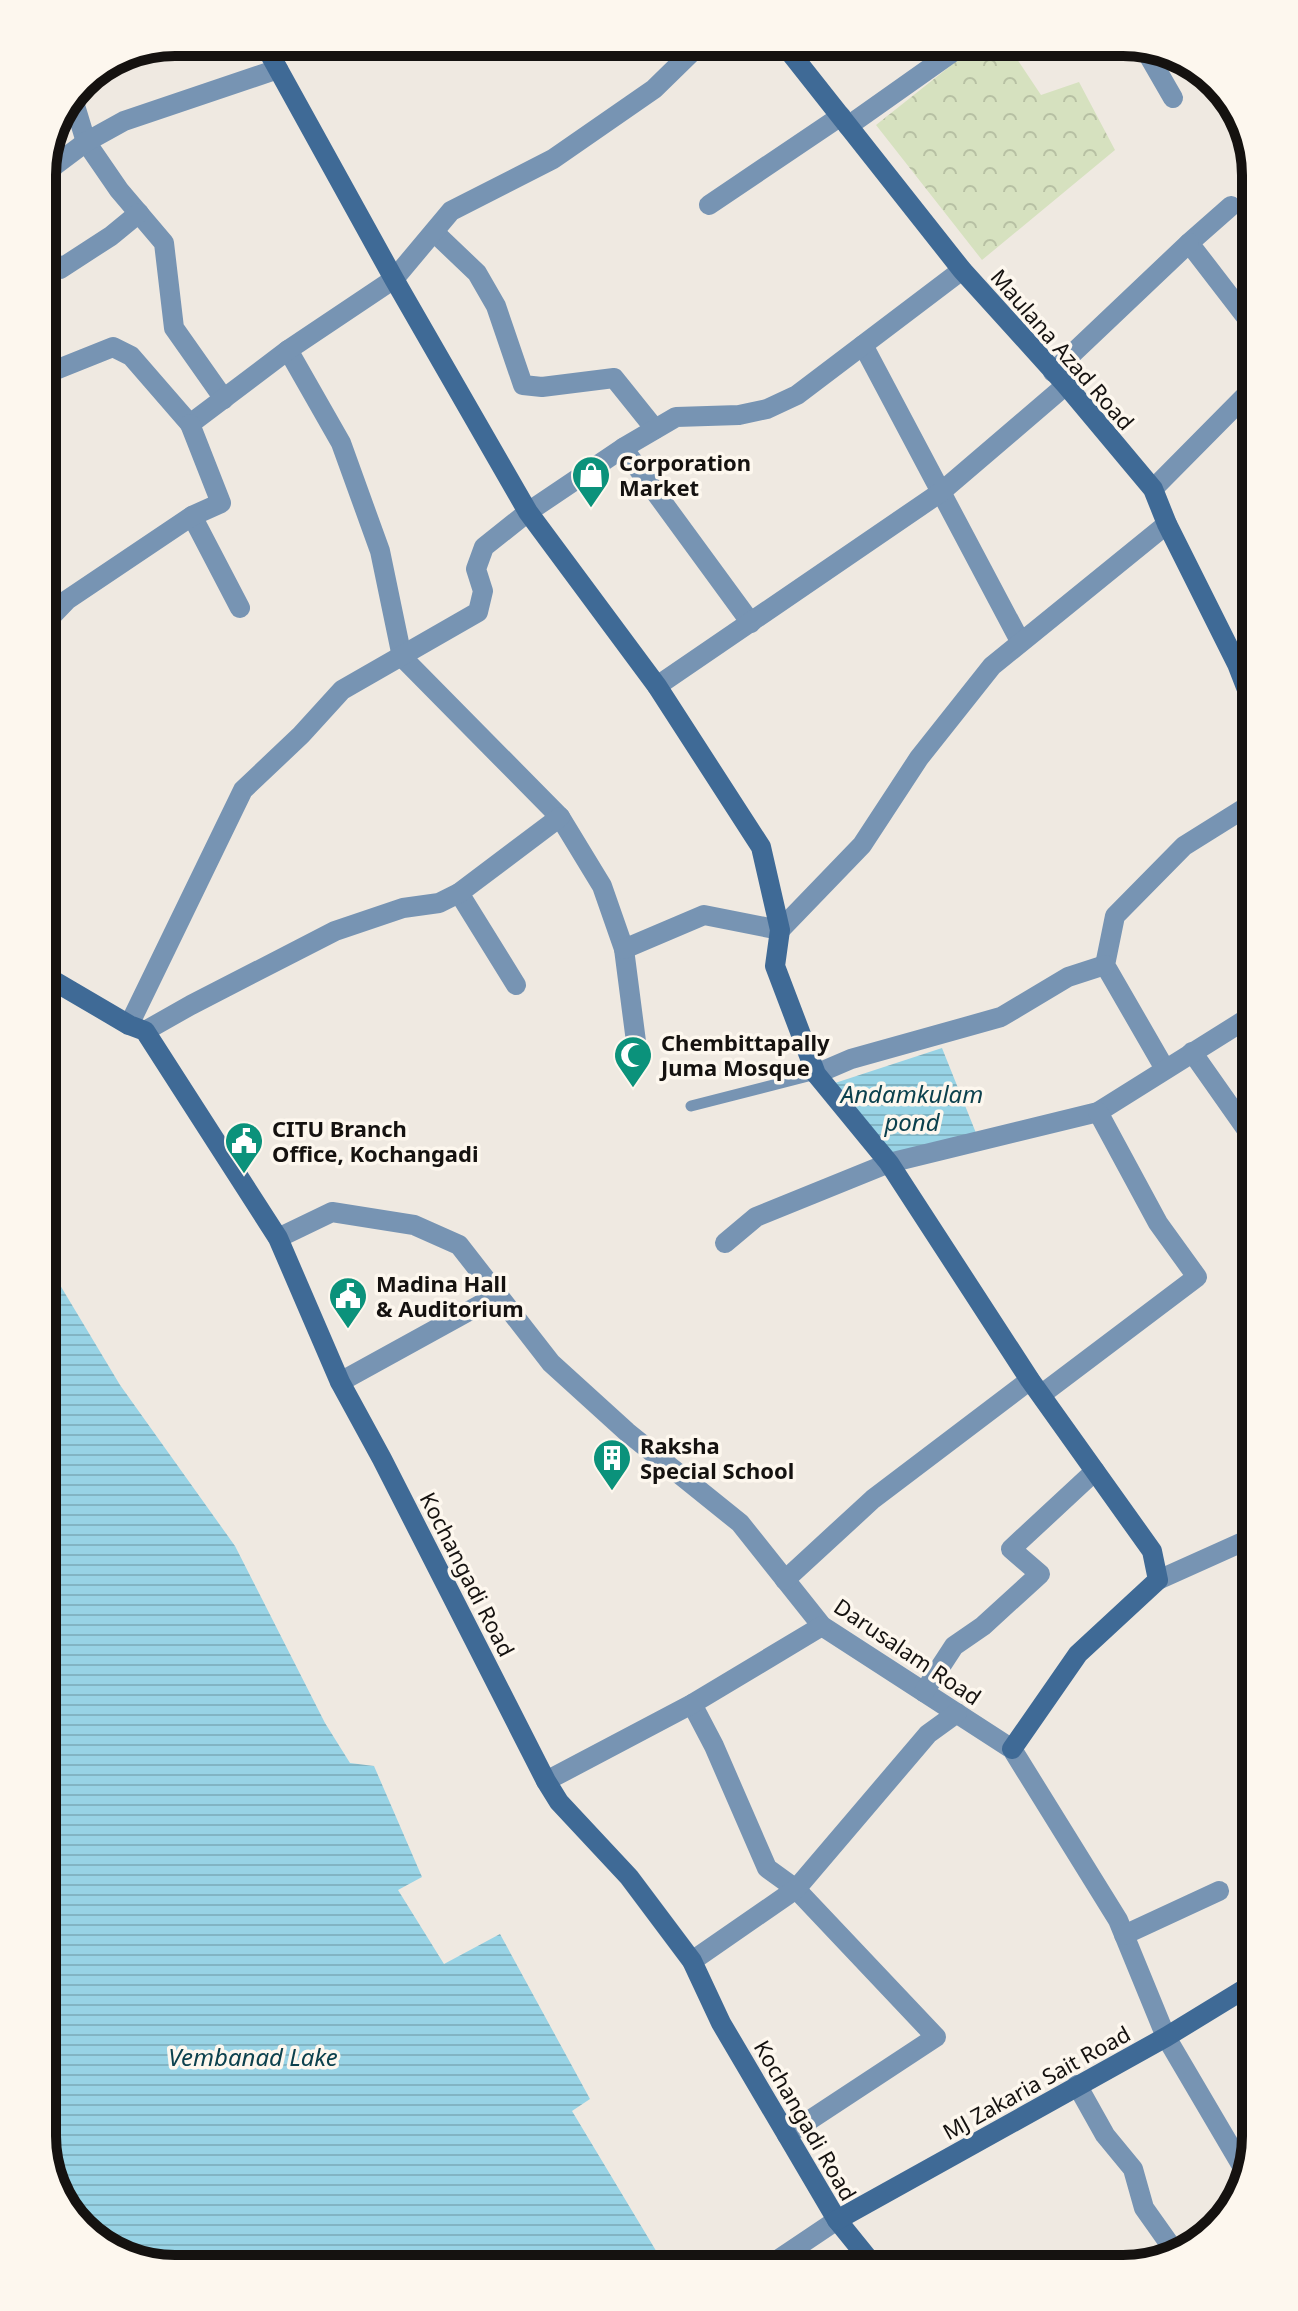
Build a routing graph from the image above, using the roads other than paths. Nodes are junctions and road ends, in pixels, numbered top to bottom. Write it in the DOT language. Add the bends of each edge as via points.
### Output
graph roads {
  1 [pos="271,56"];
  2 [pos="688,56"];
  3 [pos="793,56"];
  4 [pos="945,56"];
  5 [pos="1150,59"];
  6 [pos="278,69"];
  7 [pos="1173,98"];
  8 [pos="76,109"];
  9 [pos="844,121"];
  10 [pos="86,142"];
  11 [pos="56,164"];
  12 [pos="709,205"];
  13 [pos="1231,206"];
  14 [pos="139,213"];
  15 [pos="434,232"];
  16 [pos="1189,243"];
  17 [pos="56,265"];
  18 [pos="962,270"];
  19 [pos="394,279"];
  20 [pos="1242,312"];
  21 [pos="863,345"];
  22 [pos="288,350"];
  23 [pos="56,370"];
  24 [pos="1059,378"];
  25 [pos="224,399"];
  26 [pos="1242,399"];
  27 [pos="190,424"];
  28 [pos="655,429"];
  29 [pos="623,448"];
  30 [pos="1153,489"];
  31 [pos="941,492"];
  32 [pos="528,512"];
  33 [pos="192,516"];
  34 [pos="1167,524"];
  35 [pos="240,608"];
  36 [pos="56,611"];
  37 [pos="751,623"];
  38 [pos="1020,641"];
  39 [pos="402,657"];
  40 [pos="1242,677"];
  41 [pos="657,686"];
  42 [pos="1242,810"];
  43 [pos="560,817"];
  44 [pos="459,893"];
  45 [pos="780,930"];
  46 [pos="624,949"];
  47 [pos="1105,965"];
  48 [pos="56,982"];
  49 [pos="516,985"];
  50 [pos="1242,1022"];
  51 [pos="137,1028"];
  52 [pos="1192,1052"];
  53 [pos="638,1057"];
  54 [pos="1165,1069"];
  55 [pos="816,1074"];
  56 [pos="691,1106"];
  57 [pos="1098,1112"];
  58 [pos="1242,1123"];
  59 [pos="889,1163"];
  60 [pos="278,1238"];
  61 [pos="725,1243"];
  62 [pos="498,1295"];
  63 [pos="340,1382"];
  64 [pos="1036,1387"];
  65 [pos="1095,1471"];
  66 [pos="1242,1542"];
  67 [pos="785,1580"];
  68 [pos="1158,1580"];
  69 [pos="822,1626"];
  70 [pos="924,1692"];
  71 [pos="692,1704"];
  72 [pos="957,1713"];
  73 [pos="1012,1749"];
  74 [pos="546,1781"];
  75 [pos="796,1889"];
  76 [pos="1219,1891"];
  77 [pos="1124,1935"];
  78 [pos="692,1961"];
  79 [pos="1242,1991"];
  80 [pos="1166,2037"];
  81 [pos="1077,2085"];
  82 [pos="787,2135"];
  83 [pos="1239,2161"];
  84 [pos="837,2220"];
  85 [pos="1170,2245"];
  86 [pos="785,2255"];
  87 [pos="865,2255"];
  1 -- 6 [label="street"];
  2 -- 15 [label="street" via="654,89 553,159 451,211"];
  3 -- 9 [label="street, Maulana Azad Road"];
  4 -- 9 [label="street"];
  5 -- 7 [label="street"];
  6 -- 10 [label="street" via="124,121"];
  6 -- 19 [label="street"];
  8 -- 10 [label="street"];
  9 -- 12 [label="street"];
  9 -- 18 [label="street, Maulana Azad Road"];
  10 -- 11 [label="street"];
  10 -- 14 [label="street"];
  13 -- 16 [label="street"];
  14 -- 17 [label="street" via="60,269"];
  14 -- 25 [label="street" via="164,243 174,328"];
  15 -- 19 [label="street"];
  15 -- 28 [label="street" via="477,273 510,339 523,385 614,378"];
  16 -- 20 [label="street"];
  16 -- 24 [label="street"];
  18 -- 21 [label="street"];
  18 -- 24 [label="street, Maulana Azad Road"];
  19 -- 22 [label="street"];
  19 -- 32 [label="street"];
  21 -- 28 [label="street" via="797,395 767,409 676,417"];
  21 -- 31 [label="street"];
  22 -- 25 [label="street"];
  22 -- 39 [label="street" via="341,443 380,551"];
  23 -- 27 [label="street" via="113,347 131,356"];
  24 -- 30 [label="street, Maulana Azad Road"];
  24 -- 31 [label="street"];
  25 -- 27 [label="street"];
  26 -- 30 [label="street"];
  27 -- 33 [label="street" via="221,503"];
  28 -- 29 [label="street"];
  29 -- 32 [label="street"];
  29 -- 37 [label="street"];
  30 -- 34 [label="street, Maulana Azad Road"];
  31 -- 37 [label="street"];
  31 -- 38 [label="street"];
  32 -- 39 [label="street" via="484,547 476,569 483,591 478,612"];
  32 -- 41 [label="street"];
  33 -- 35 [label="street"];
  33 -- 36 [label="street"];
  34 -- 38 [label="street"];
  34 -- 40 [label="street, Maulana Azad Road"];
  37 -- 41 [label="street"];
  38 -- 45 [label="street" via="992,666 919,758 862,845"];
  39 -- 43 [label="street"];
  39 -- 51 [label="street" via="342,690 243,790"];
  41 -- 45 [label="street" via="761,847"];
  42 -- 47 [label="street" via="1184,846 1115,916"];
  43 -- 44 [label="street"];
  43 -- 46 [label="street" via="602,886"];
  44 -- 49 [label="street"];
  44 -- 51 [label="street" via="335,931"];
  45 -- 46 [label="street" via="704,915"];
  45 -- 55 [label="street" via="775,966"];
  46 -- 53 [label="street"];
  47 -- 54 [label="street"];
  47 -- 55 [label="street" via="1068,977 1001,1017 851,1059"];
  48 -- 51 [label="street, Kochangadi Road"];
  50 -- 52 [label="street"];
  51 -- 60 [label="street, Kochangadi Road"];
  52 -- 54 [label="street"];
  52 -- 58 [label="street"];
  54 -- 57 [label="street"];
  55 -- 56 [label="lane"];
  55 -- 59 [label="street"];
  57 -- 59 [label="street"];
  57 -- 64 [label="street" via="1158,1223 1197,1277"];
  59 -- 61 [label="street" via="756,1217"];
  59 -- 64 [label="street"];
  60 -- 62 [label="street, Darusalam Road" via="332,1212 414,1225 459,1245"];
  60 -- 63 [label="street, Kochangadi Road"];
  62 -- 63 [label="street"];
  62 -- 67 [label="street, Darusalam Road" via="551,1363 740,1523"];
  63 -- 74 [label="street, Kochangadi Road"];
  64 -- 65 [label="street"];
  64 -- 67 [label="street" via="873,1499"];
  65 -- 68 [label="street" via="1152,1551"];
  65 -- 70 [label="street" via="1011,1549 1040,1574 954,1646"];
  66 -- 68 [label="street"];
  67 -- 69 [label="street, Darusalam Road"];
  68 -- 73 [label="street" via="1078,1654"];
  69 -- 70 [label="street, Darusalam Road"];
  69 -- 71 [label="street"];
  70 -- 72 [label="street, Darusalam Road"];
  71 -- 74 [label="street"];
  71 -- 75 [label="street" via="767,1868"];
  72 -- 73 [label="street, Darusalam Road"];
  72 -- 75 [label="street" via="928,1734"];
  73 -- 77 [label="street, Darusalam Road"];
  74 -- 78 [label="street, Kochangadi Road"];
  75 -- 78 [label="street"];
  75 -- 82 [label="street" via="936,2037"];
  76 -- 77 [label="street"];
  77 -- 80 [label="street, Darusalam Road"];
  78 -- 82 [label="street, Kochangadi Road" via="721,2023"];
  79 -- 80 [label="street, MJ Zakaria Sait Road"];
  80 -- 81 [label="street, MJ Zakaria Sait Road"];
  80 -- 83 [label="street, Darusalam Road"];
  81 -- 84 [label="street, MJ Zakaria Sait Road"];
  81 -- 85 [label="street" via="1105,2135 1133,2169 1144,2208"];
  82 -- 84 [label="street, Kochangadi Road"];
  84 -- 86 [label="street"];
  84 -- 87 [label="street, Kochangadi Road"];
}
